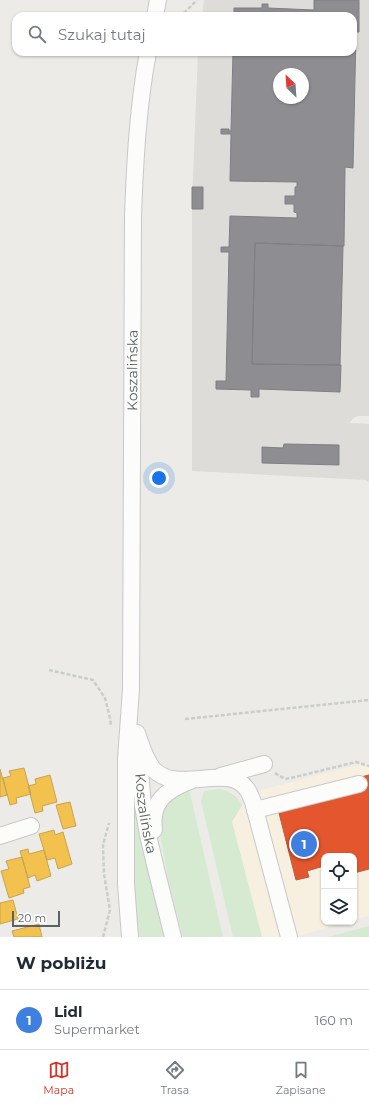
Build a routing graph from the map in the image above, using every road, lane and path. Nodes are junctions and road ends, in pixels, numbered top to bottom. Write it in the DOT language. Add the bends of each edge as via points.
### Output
graph roads {
  1 [pos="158,0"];
  2 [pos="197,0"];
  3 [pos="156,12"];
  4 [pos="185,12"];
  5 [pos="147,56"];
  6 [pos="49,670"];
  7 [pos="131,689"];
  8 [pos="369,700"];
  9 [pos="185,719"];
  10 [pos="112,732"];
  11 [pos="137,733"];
  12 [pos="264,764"];
  13 [pos="369,766"];
  14 [pos="213,778"];
  15 [pos="192,780"];
  16 [pos="359,784"];
  17 [pos="255,810"];
  18 [pos="110,819"];
  19 [pos="31,826"];
  20 [pos="0,836"];
  21 [pos="163,895"];
  22 [pos="104,937"];
  23 [pos="130,937"];
  24 [pos="172,937"];
  25 [pos="289,937"];
  1 -- 3 [label="street"];
  2 -- 4 [label="path"];
  5 -- 7 [label="street, Koszalińska" via="139,116 133,216"];
  6 -- 10 [label="path" via="93,680 105,698"];
  7 -- 11 [label="street, Koszalińska"];
  7 -- 23 [label="street, Koszalińska" via="126,759 126,884"];
  8 -- 9 [label="path"];
  11 -- 15 [label="street" via="145,756 158,773 166,777"];
  11 -- 21 [label="street, Koszalińska" via="143,806"];
  12 -- 13 [label="path" via="285,779 356,762"];
  12 -- 14 [label="street"];
  14 -- 15 [label="street"];
  14 -- 17 [label="street" via="229,778 240,782 247,788"];
  15 -- 21 [label="street" via="170,790 161,798 152,820"];
  16 -- 17 [label="street"];
  17 -- 25 [label="street"];
  18 -- 22 [label="path" via="103,846 104,874 110,910"];
  19 -- 20 [label="street"];
  21 -- 24 [label="street, Koszalińska"];
}
